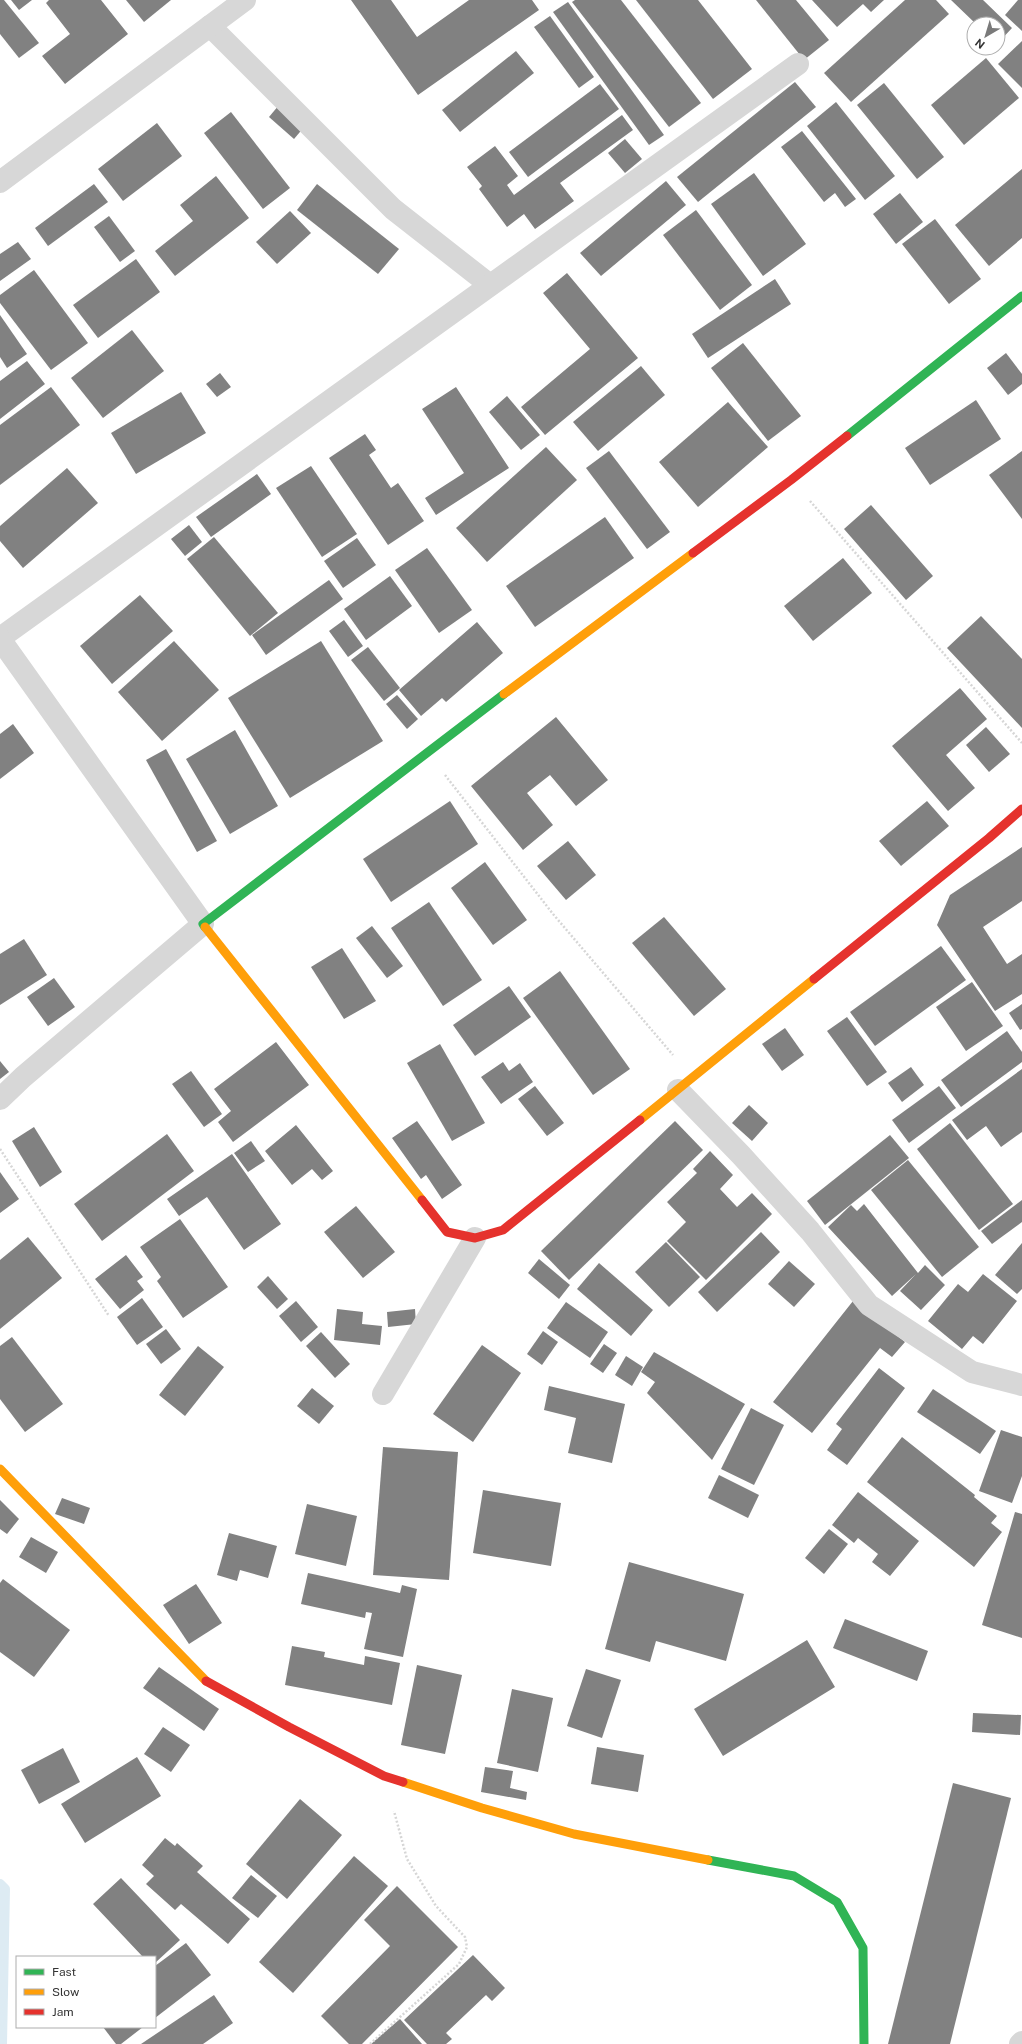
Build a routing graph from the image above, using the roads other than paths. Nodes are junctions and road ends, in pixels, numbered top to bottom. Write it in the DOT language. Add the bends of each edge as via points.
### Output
graph roads {
  1 [pos="245,0"];
  2 [pos="210,26"];
  3 [pos="798,64"];
  4 [pos="0,182"];
  5 [pos="490,285"];
  6 [pos="1022,296"];
  7 [pos="0,638"];
  8 [pos="1022,809"];
  9 [pos="202,924"];
  10 [pos="686,1084"];
  11 [pos="0,1099"];
  12 [pos="475,1238"];
  13 [pos="1022,1385"];
  14 [pos="383,1394"];
  15 [pos="0,1469"];
  16 [pos="864,2044"];
  1 -- 2 [label="street"];
  2 -- 4 [label="street"];
  2 -- 5 [label="street" via="393,209"];
  3 -- 5 [label="street"];
  5 -- 7 [label="street"];
  6 -- 9 [label="street" via="791,480 426,752"];
  7 -- 9 [label="street"];
  8 -- 10 [label="street" via="990,838"];
  9 -- 11 [label="street"];
  9 -- 12 [label="street" via="447,1232"];
  10 -- 12 [label="street" via="503,1230"];
  10 -- 13 [label="street" via="741,1155 810,1231 869,1305 972,1372"];
  12 -- 14 [label="street"];
  15 -- 16 [label="street" via="209,1684 384,1776 574,1834 794,1876 837,1902 863,1948"];
}
